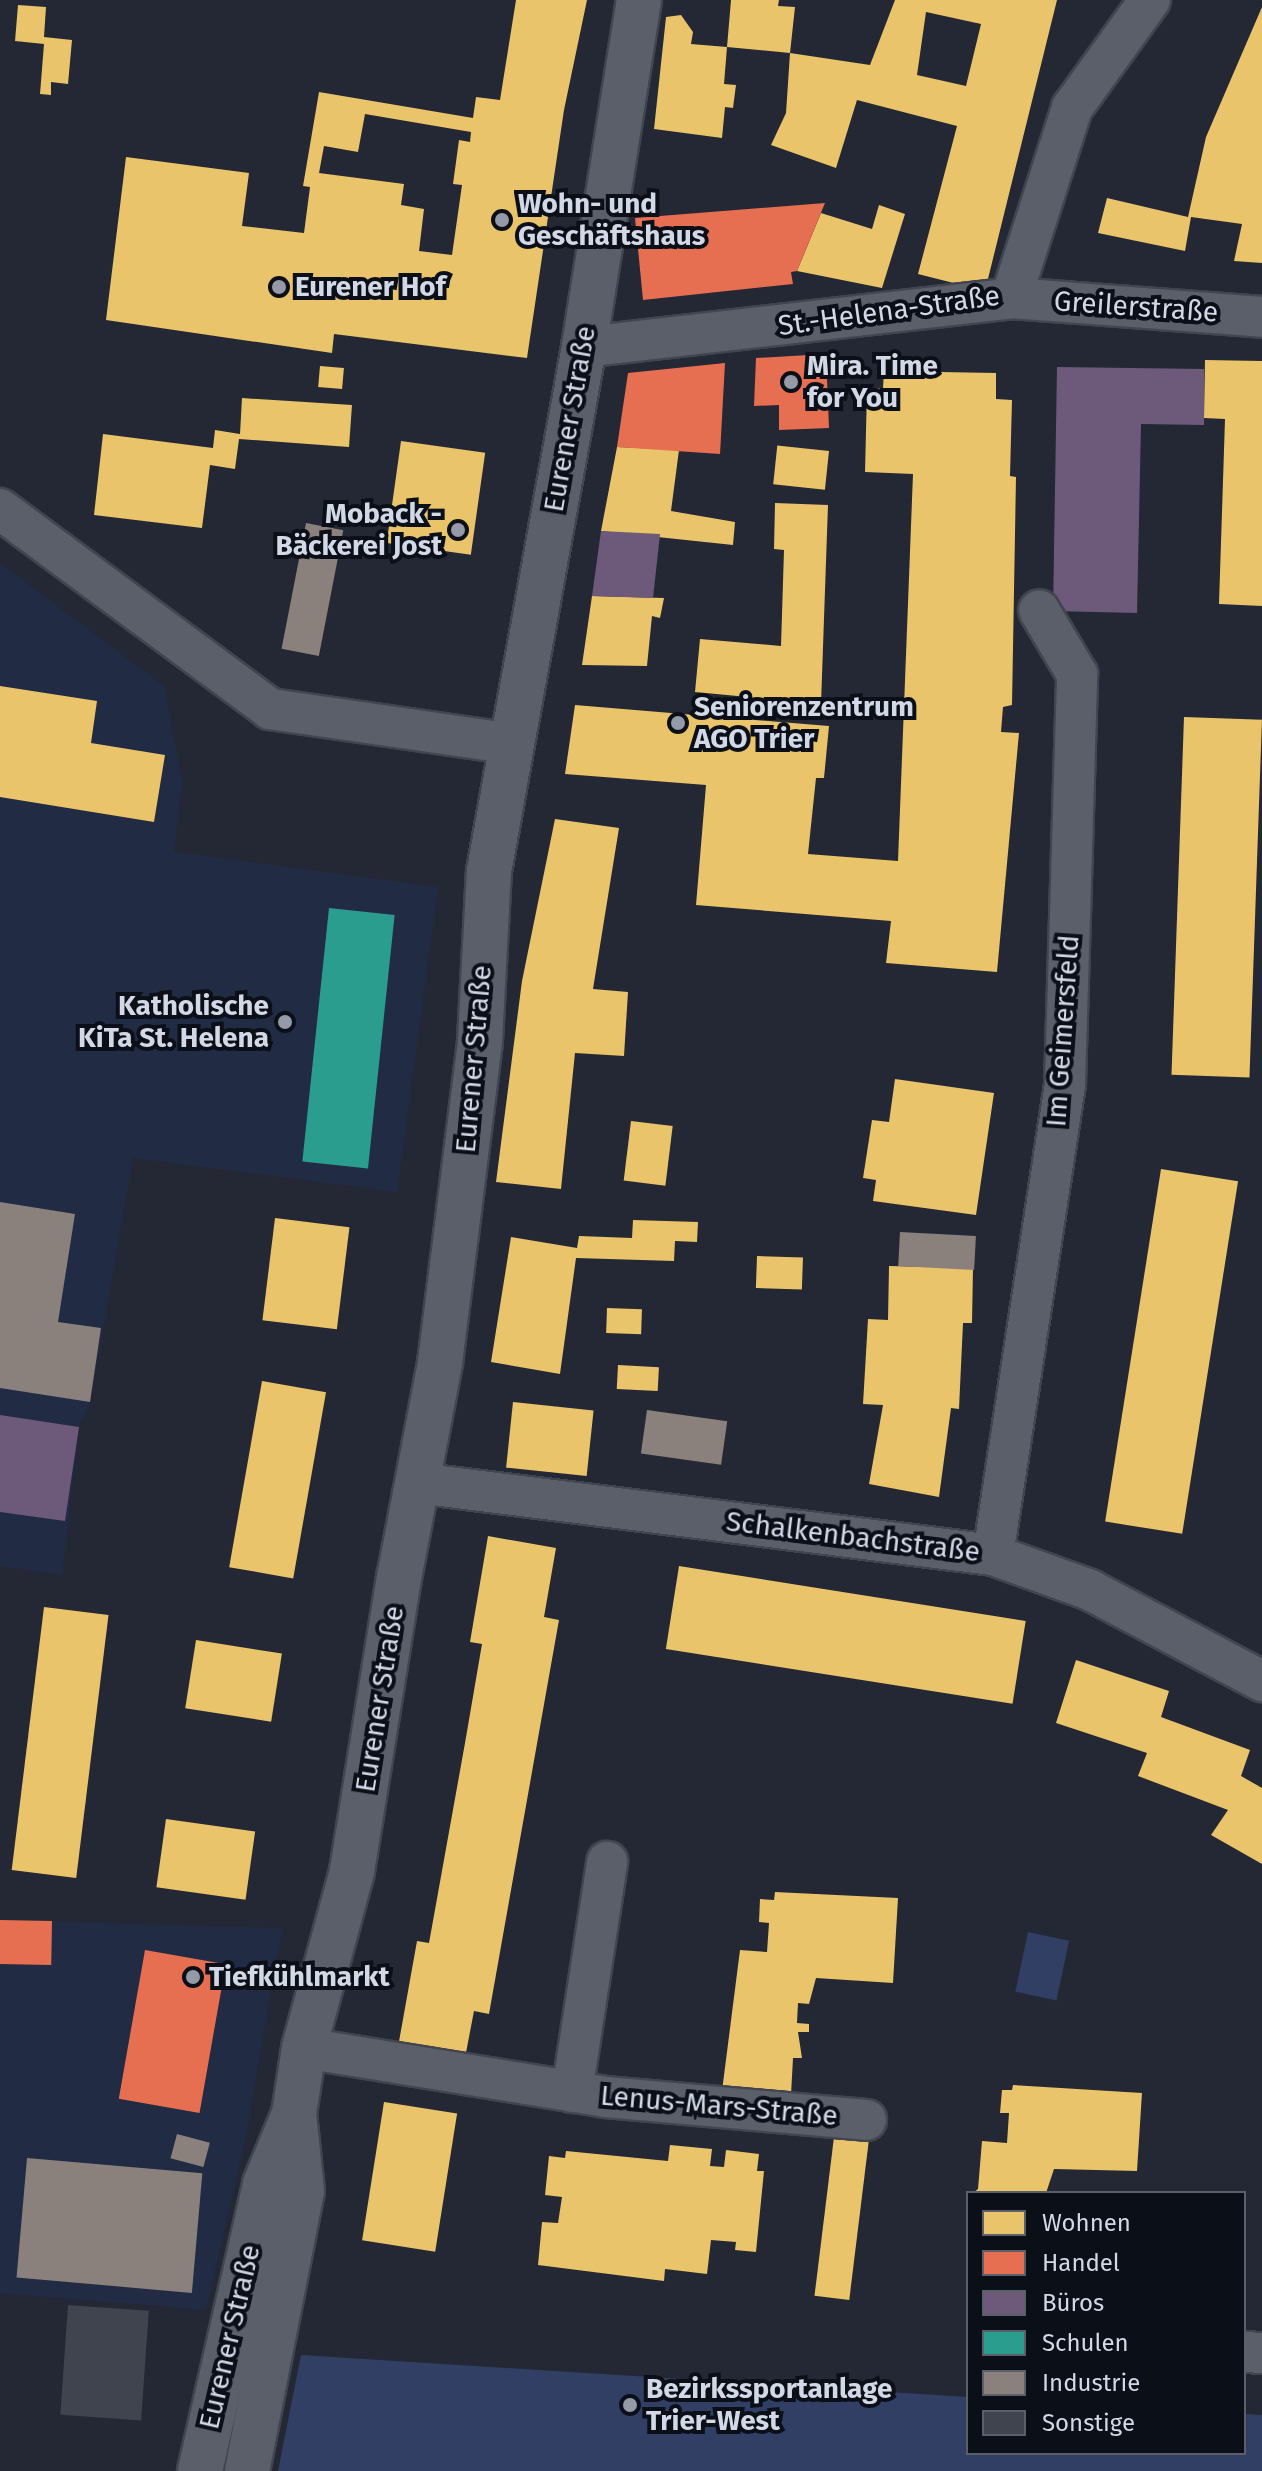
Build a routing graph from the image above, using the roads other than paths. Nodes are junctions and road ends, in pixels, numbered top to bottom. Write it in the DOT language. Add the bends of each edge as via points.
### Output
graph roads {
  1 [pos="639,0"];
  2 [pos="1150,0"];
  3 [pos="1011,298"];
  4 [pos="1262,317"];
  5 [pos="584,347"];
  6 [pos="0,509"];
  7 [pos="1039,610"];
  8 [pos="512,744"];
  9 [pos="417,1483"];
  10 [pos="993,1555"];
  11 [pos="1262,1681"];
  12 [pos="607,1862"];
  13 [pos="304,2048"];
  14 [pos="572,2092"];
  15 [pos="294,2114"];
  16 [pos="866,2120"];
  17 [pos="200,2471"];
  18 [pos="247,2471"];
  1 -- 5 [label="street, Eurener Straße"];
  2 -- 3 [label="street, St.-Helena-Straße" via="1072,108"];
  3 -- 4 [label="street, Greilerstraße"];
  3 -- 5 [label="street, St.-Helena-Straße"];
  5 -- 8 [label="street, Eurener Straße"];
  6 -- 8 [label="street" via="270,709"];
  7 -- 10 [label="street, Im Geimersfeld" via="1077,674 1065,1084"];
  8 -- 9 [label="street, Eurener Straße" via="489,871 480,1041 442,1348"];
  9 -- 10 [label="street, Schalkenbachstraße"];
  9 -- 13 [label="street, Eurener Straße" via="352,1871"];
  10 -- 11 [label="street, Schalkenbachstraße" via="1090,1590"];
  12 -- 14 [label="street, Lenus-Mars-Straße"];
  13 -- 14 [label="street, Lenus-Mars-Straße"];
  13 -- 15 [label="street, Eurener Straße"];
  14 -- 16 [label="street, Lenus-Mars-Straße"];
  15 -- 17 [label="street, Eurener Straße" via="265,2184"];
  15 -- 18 [label="street, Eurener Straße" via="302,2191"];
}
